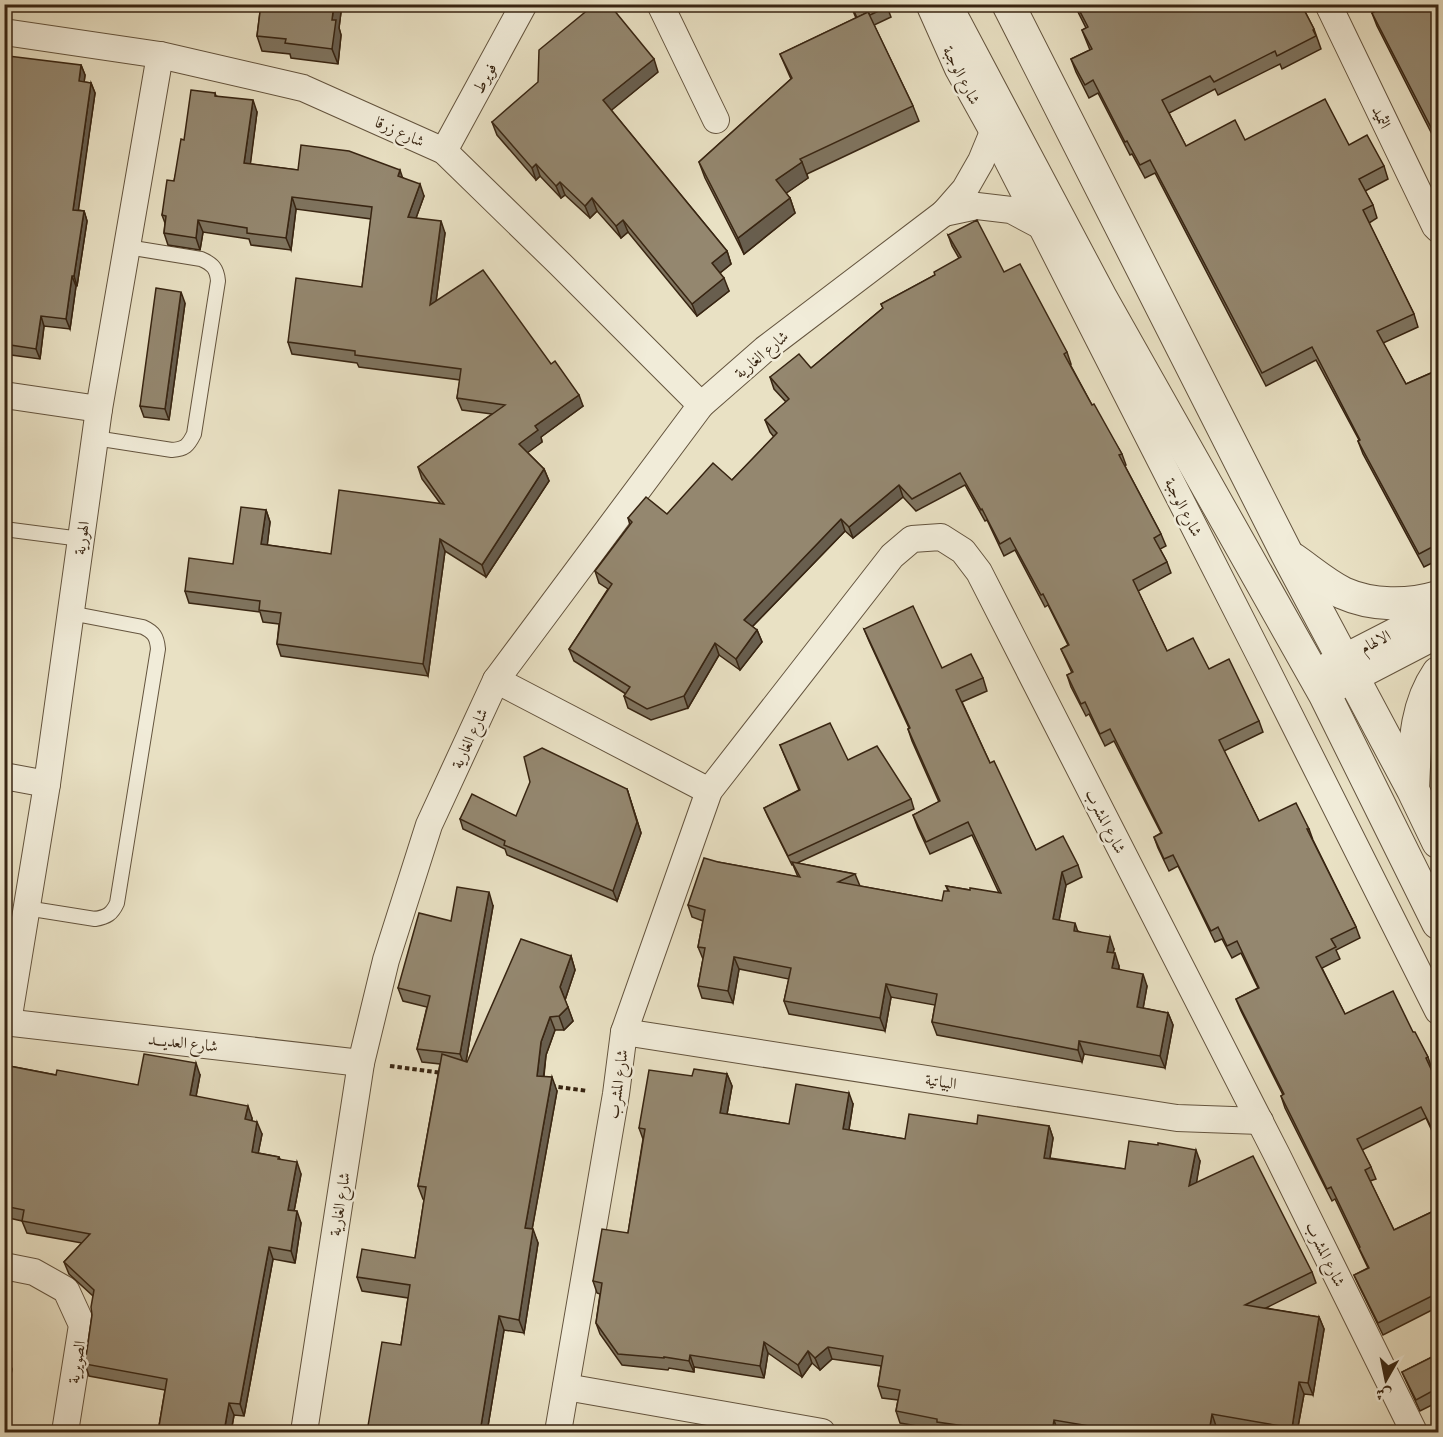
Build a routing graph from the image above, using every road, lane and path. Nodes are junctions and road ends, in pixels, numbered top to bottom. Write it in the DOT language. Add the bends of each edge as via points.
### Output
graph roads {
  1 [pos="525,4"];
  2 [pos="660,4"];
  3 [pos="928,4"];
  4 [pos="945,4"];
  5 [pos="1008,4"];
  6 [pos="1328,4"];
  7 [pos="4,32"];
  8 [pos="160,55"];
  9 [pos="716,120"];
  10 [pos="993,132"];
  11 [pos="444,151"];
  12 [pos="944,213"];
  13 [pos="1041,226"];
  14 [pos="1438,229"];
  15 [pos="127,247"];
  16 [pos="4,394"];
  17 [pos="702,405"];
  18 [pos="99,409"];
  19 [pos="95,438"];
  20 [pos="4,529"];
  21 [pos="81,539"];
  22 [pos="1287,554"];
  23 [pos="1438,597"];
  24 [pos="1438,609"];
  25 [pos="70,613"];
  26 [pos="1438,635"];
  27 [pos="1348,669"];
  28 [pos="1438,673"];
  29 [pos="496,680"];
  30 [pos="1319,684"];
  31 [pos="4,777"];
  32 [pos="47,784"];
  33 [pos="1413,790"];
  34 [pos="709,791"];
  35 [pos="1438,842"];
  36 [pos="26,908"];
  37 [pos="1438,923"];
  38 [pos="1438,1011"];
  39 [pos="6,1022"];
  40 [pos="624,1032"];
  41 [pos="361,1063"];
  42 [pos="442,1073"];
  43 [pos="546,1086"];
  44 [pos="616,1094"];
  45 [pos="1260,1121"];
  46 [pos="4,1266"];
  47 [pos="566,1387"];
  48 [pos="64,1432"];
  49 [pos="304,1432"];
  50 [pos="558,1432"];
  51 [pos="822,1432"];
  52 [pos="1414,1432"];
  1 -- 11 [label="street, فويرط"];
  2 -- 9 [label="street"];
  3 -- 10 [label="street, شارع الوجبة"];
  4 -- 30 [label="street, شارع الوجبة" via="1100,296"];
  5 -- 22 [label="street"];
  6 -- 14 [label="street, الثميد"];
  7 -- 8 [label="street, شارع زرقا"];
  8 -- 11 [label="street, شارع زرقا" via="303,88"];
  8 -- 15 [label="street, الهورية"];
  10 -- 12 [label="street, شارع الغارية" via="965,189"];
  10 -- 13 [label="street, شارع الوجبة"];
  11 -- 17 [label="street, شارع زرقا"];
  12 -- 13 [label="street, شارع الغارية" via="978,206 1011,210"];
  12 -- 17 [label="street, شارع الغارية" via="765,349"];
  13 -- 38 [label="street, شارع الوجبة"];
  15 -- 18 [label="street, الهورية"];
  15 -- 19 [label="lane" via="201,259 217,271 194,434 182,450"];
  16 -- 18 [label="street"];
  17 -- 29 [label="street, شارع الغارية"];
  18 -- 19 [label="street, الهورية"];
  19 -- 21 [label="street, الهورية"];
  20 -- 21 [label="lane"];
  21 -- 25 [label="street, الهورية"];
  22 -- 23 [label="street" via="1342,592 1362,600 1422,602"];
  22 -- 27 [label="street"];
  24 -- 27 [label="street, الالهام" via="1376,640"];
  25 -- 32 [label="street, الهورية"];
  25 -- 36 [label="lane" via="143,627 158,639 158,649 113,912 95,919"];
  26 -- 27 [label="street, الالهام"];
  27 -- 30 [label="street, الالهام"];
  27 -- 33 [label="street"];
  28 -- 33 [label="street" via="1417,723"];
  29 -- 34 [label="street"];
  29 -- 41 [label="street, شارع الغارية" via="429,825 386,960"];
  30 -- 37 [label="street, شارع الوجبة"];
  31 -- 32 [label="street"];
  32 -- 36 [label="street, الهورية"];
  33 -- 35 [label="street"];
  34 -- 40 [label="street, شارع المشرب"];
  34 -- 45 [label="street, شارع المشرب" via="892,556 912,539 941,537 963,551 979,572"];
  36 -- 39 [label="street, الهورية"];
  39 -- 41 [label="street, شارع العديـــد"];
  40 -- 44 [label="street, شارع المشرب"];
  40 -- 45 [label="street, البياتية" via="1177,1118"];
  41 -- 42 [label="path"];
  41 -- 49 [label="street, شارع الغارية"];
  43 -- 44 [label="path"];
  44 -- 47 [label="street, شارع المشرب"];
  45 -- 52 [label="street, شارع المشرب"];
  46 -- 48 [label="street, الصويرية" via="34,1272 66,1290 82,1325"];
  47 -- 50 [label="street, شارع المشرب"];
  47 -- 51 [label="street"];
}
